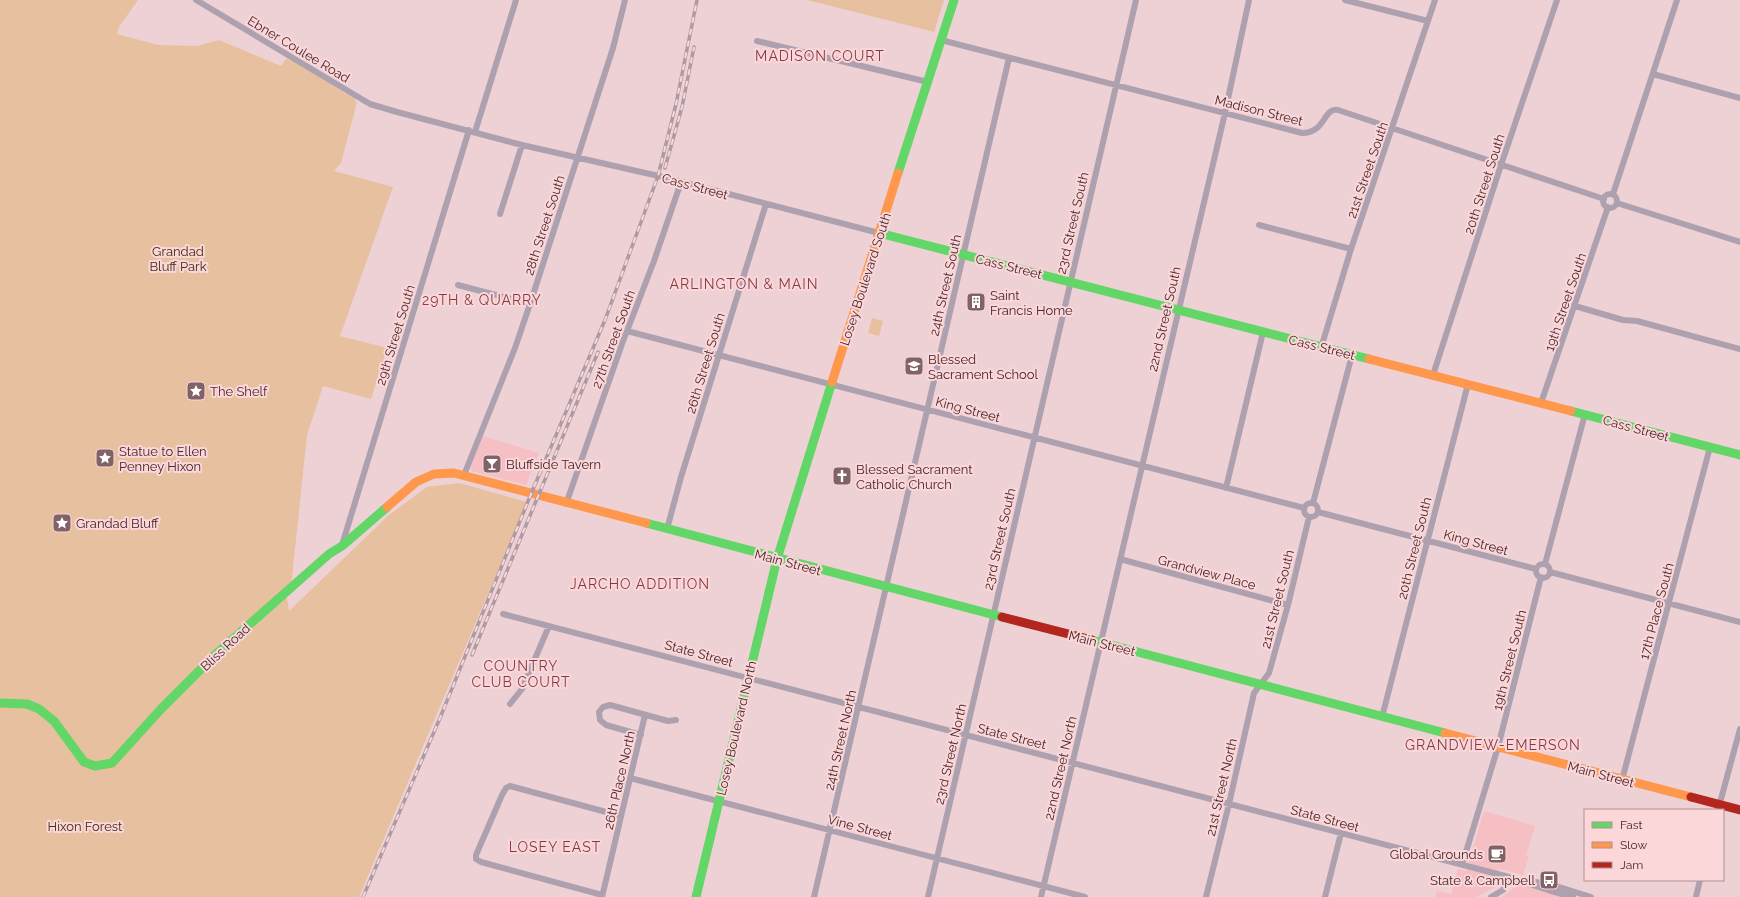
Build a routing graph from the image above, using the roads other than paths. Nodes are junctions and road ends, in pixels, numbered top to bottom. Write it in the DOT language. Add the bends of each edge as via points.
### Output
graph roads {
  1 [pos="196,0"];
  2 [pos="516,0"];
  3 [pos="625,0"];
  4 [pos="954,0"];
  5 [pos="1136,0"];
  6 [pos="1249,0"];
  7 [pos="1345,0"];
  8 [pos="1435,0"];
  9 [pos="1557,0"];
  10 [pos="1677,0"];
  11 [pos="1428,21"];
  12 [pos="941,40"];
  13 [pos="757,41"];
  14 [pos="1009,58"];
  15 [pos="1653,74"];
  16 [pos="928,82"];
  17 [pos="1116,85"];
  18 [pos="1740,98"];
  19 [pos="370,104"];
  20 [pos="1225,114"];
  21 [pos="1392,128"];
  22 [pos="469,130"];
  23 [pos="475,132"];
  24 [pos="522,145"];
  25 [pos="577,159"];
  26 [pos="1501,165"];
  27 [pos="681,182"];
  28 [pos="1613,194"];
  29 [pos="1604,199"];
  30 [pos="1617,203"];
  31 [pos="766,204"];
  32 [pos="1608,207"];
  33 [pos="500,214"];
  34 [pos="1259,226"];
  35 [pos="879,234"];
  36 [pos="1740,242"];
  37 [pos="1352,249"];
  38 [pos="964,255"];
  39 [pos="1070,282"];
  40 [pos="458,285"];
  41 [pos="530,304"];
  42 [pos="1575,306"];
  43 [pos="1178,309"];
  44 [pos="627,331"];
  45 [pos="1264,332"];
  46 [pos="1321,348"];
  47 [pos="1740,349"];
  48 [pos="718,355"];
  49 [pos="1352,355"];
  50 [pos="1433,375"];
  51 [pos="831,384"];
  52 [pos="1468,384"];
  53 [pos="1541,403"];
  54 [pos="928,410"];
  55 [pos="1585,414"];
  56 [pos="1034,438"];
  57 [pos="1710,447"];
  58 [pos="1740,455"];
  59 [pos="1141,466"];
  60 [pos="464,475"];
  61 [pos="1226,488"];
  62 [pos="1313,503"];
  63 [pos="566,504"];
  64 [pos="1304,508"];
  65 [pos="1318,512"];
  66 [pos="1309,517"];
  67 [pos="667,530"];
  68 [pos="1427,540"];
  69 [pos="342,546"];
  70 [pos="777,559"];
  71 [pos="1120,559"];
  72 [pos="1545,564"];
  73 [pos="1536,569"];
  74 [pos="1550,572"];
  75 [pos="1541,577"];
  76 [pos="886,587"];
  77 [pos="1669,603"];
  78 [pos="1288,605"];
  79 [pos="503,614"];
  80 [pos="993,615"];
  81 [pos="1740,622"];
  82 [pos="549,626"];
  83 [pos="1100,643"];
  84 [pos="747,678"];
  85 [pos="1261,684"];
  86 [pos="0,703"];
  87 [pos="510,704"];
  88 [pos="859,707"];
  89 [pos="645,715"];
  90 [pos="1382,717"];
  91 [pos="676,720"];
  92 [pos="1740,729"];
  93 [pos="641,735"];
  94 [pos="965,735"];
  95 [pos="1498,747"];
  96 [pos="1072,763"];
  97 [pos="630,778"];
  98 [pos="1622,780"];
  99 [pos="718,801"];
  100 [pos="1229,804"];
  101 [pos="1719,808"];
  102 [pos="1740,810"];
  103 [pos="622,816"];
  104 [pos="830,831"];
  105 [pos="1340,833"];
  106 [pos="937,858"];
  107 [pos="1462,865"];
  108 [pos="1509,877"];
  109 [pos="1516,879"];
  110 [pos="1700,881"];
  111 [pos="1043,886"];
  112 [pos="602,896"];
  113 [pos="696,897"];
  114 [pos="814,897"];
  115 [pos="928,897"];
  116 [pos="1041,897"];
  117 [pos="1085,897"];
  118 [pos="1206,897"];
  119 [pos="1325,897"];
  120 [pos="1491,897"];
  121 [pos="1573,897"];
  122 [pos="1590,897"];
  123 [pos="1696,897"];
  1 -- 19 [label="street, Ebner Coulee Road"];
  2 -- 23 [label="street"];
  3 -- 25 [label="street, 28th Street South" via="613,48"];
  4 -- 12 [label="street, Losey Boulevard South"];
  5 -- 17 [label="street, 23rd Street South"];
  6 -- 20 [label="street, 22nd Street South"];
  7 -- 11 [label="street"];
  8 -- 11 [label="street, 21st Street South"];
  9 -- 26 [label="street, 20th Street South"];
  10 -- 15 [label="street"];
  11 -- 21 [label="street, 21st Street South"];
  12 -- 14 [label="street, Madison Street"];
  12 -- 16 [label="street, Losey Boulevard South"];
  13 -- 16 [label="street"];
  14 -- 17 [label="street, Madison Street"];
  14 -- 38 [label="street, 24th Street South"];
  15 -- 18 [label="street"];
  15 -- 28 [label="street"];
  16 -- 35 [label="street, Losey Boulevard South"];
  17 -- 20 [label="street, Madison Street"];
  17 -- 39 [label="street, 23rd Street South"];
  19 -- 22 [label="street, Cass Street"];
  20 -- 21 [label="street, Madison Street" via="1310,133 1335,110"];
  20 -- 43 [label="street, 22nd Street South"];
  21 -- 26 [label="street, Madison Street"];
  21 -- 37 [label="street, 21st Street South"];
  22 -- 23 [label="street, Cass Street"];
  22 -- 69 [label="street, 29th Street South"];
  23 -- 24 [label="street, Cass Street"];
  24 -- 25 [label="street, Cass Street"];
  24 -- 33 [label="street"];
  25 -- 27 [label="street, Cass Street"];
  25 -- 41 [label="street, 28th Street South"];
  26 -- 29 [label="street, Madison Street"];
  26 -- 50 [label="street, 20th Street South"];
  27 -- 31 [label="street, Cass Street"];
  27 -- 44 [label="street, 27th Street South"];
  28 -- 29 [label="street" via="1608,194"];
  28 -- 30 [label="street"];
  29 -- 32 [label="street"];
  30 -- 32 [label="street"];
  30 -- 36 [label="street"];
  31 -- 35 [label="street, Cass Street"];
  31 -- 48 [label="street, 26th Street South"];
  32 -- 42 [label="street, 19th Street South"];
  34 -- 37 [label="street"];
  35 -- 38 [label="street, Cass Street"];
  35 -- 51 [label="street, Losey Boulevard South"];
  37 -- 46 [label="street, 21st Street South"];
  38 -- 39 [label="street, Cass Street"];
  38 -- 54 [label="street, 24th Street South"];
  39 -- 43 [label="street, Cass Street"];
  39 -- 56 [label="street, 23rd Street South"];
  40 -- 41 [label="street"];
  41 -- 60 [label="street, 28th Street South"];
  42 -- 47 [label="street"];
  42 -- 53 [label="street, 19th Street South"];
  43 -- 45 [label="street, Cass Street"];
  43 -- 59 [label="street, 22nd Street South"];
  44 -- 48 [label="street, King Street"];
  44 -- 63 [label="street, 27th Street South"];
  45 -- 46 [label="street, Cass Street"];
  45 -- 61 [label="street"];
  46 -- 49 [label="street, Cass Street"];
  48 -- 51 [label="street, King Street"];
  48 -- 67 [label="street, 26th Street South"];
  49 -- 50 [label="street, Cass Street"];
  49 -- 62 [label="street"];
  50 -- 52 [label="street, Cass Street"];
  51 -- 54 [label="street, King Street"];
  51 -- 70 [label="street, Losey Boulevard South"];
  52 -- 53 [label="street, Cass Street"];
  52 -- 68 [label="street, 20th Street South"];
  53 -- 55 [label="street, Cass Street"];
  54 -- 56 [label="street, King Street"];
  54 -- 76 [label="street, 24th Street South"];
  55 -- 57 [label="street, Cass Street"];
  55 -- 72 [label="street"];
  56 -- 59 [label="street, King Street"];
  56 -- 80 [label="street, 23rd Street South"];
  57 -- 58 [label="street, Cass Street"];
  57 -- 77 [label="street, 17th Place South"];
  59 -- 61 [label="street, King Street"];
  59 -- 71 [label="street, 22nd Street South"];
  60 -- 63 [label="street, Main Street"];
  60 -- 69 [label="street, Bliss Road" via="434,474 416,482"];
  61 -- 64 [label="street, King Street"];
  62 -- 64 [label="street"];
  62 -- 65 [label="street"];
  63 -- 67 [label="street, Main Street"];
  64 -- 66 [label="street"];
  65 -- 66 [label="street"];
  65 -- 68 [label="street, King Street"];
  66 -- 78 [label="street, 21st Street South"];
  67 -- 70 [label="street, Main Street"];
  68 -- 73 [label="street, King Street"];
  68 -- 90 [label="street, 20th Street South"];
  69 -- 86 [label="street, Bliss Road" via="313,568 216,654 112,763 96,766 84,762 58,725 32,705"];
  70 -- 76 [label="street, Main Street"];
  70 -- 84 [label="street, Losey Boulevard North"];
  71 -- 78 [label="street, Grandview Place"];
  71 -- 83 [label="street, 22nd Street South"];
  72 -- 73 [label="street" via="1540,564"];
  72 -- 74 [label="street" via="1550,568"];
  73 -- 75 [label="street"];
  74 -- 75 [label="street" via="1548,576"];
  74 -- 77 [label="street"];
  75 -- 95 [label="street, 19th Street South"];
  76 -- 80 [label="street, Main Street"];
  76 -- 88 [label="street, 24th Street North"];
  77 -- 81 [label="street"];
  77 -- 98 [label="street, 17th Place South"];
  78 -- 85 [label="street, 21st Street South" via="1269,673"];
  79 -- 82 [label="street, State Street"];
  80 -- 83 [label="street, Main Street"];
  80 -- 94 [label="street, 23rd Street North"];
  82 -- 84 [label="street, State Street"];
  82 -- 87 [label="street" via="522,689"];
  83 -- 85 [label="street, Main Street"];
  83 -- 96 [label="street, 22nd Street North"];
  84 -- 88 [label="street, State Street"];
  84 -- 99 [label="street, Losey Boulevard North"];
  85 -- 90 [label="street, Main Street"];
  85 -- 100 [label="street, 21st Street North" via="1254,693"];
  88 -- 94 [label="street, State Street"];
  88 -- 104 [label="street, 24th Street North"];
  89 -- 91 [label="street" via="668,721"];
  89 -- 93 [label="street, 26th Place North"];
  89 -- 93 [label="street" via="610,705 601,709 598,716 606,725"];
  90 -- 95 [label="street, Main Street"];
  92 -- 101 [label="street"];
  93 -- 97 [label="street, 26th Place North"];
  94 -- 96 [label="street, State Street"];
  94 -- 106 [label="street, 23rd Street North"];
  95 -- 98 [label="street, Main Street"];
  95 -- 107 [label="street, 19th Street South"];
  96 -- 100 [label="street, State Street"];
  96 -- 111 [label="street, 22nd Street North"];
  97 -- 99 [label="street, Vine Street"];
  97 -- 103 [label="street, 26th Place North"];
  98 -- 101 [label="street, Main Street"];
  99 -- 104 [label="street, Vine Street"];
  99 -- 113 [label="street, Losey Boulevard North"];
  100 -- 105 [label="street, State Street"];
  100 -- 118 [label="street, 21st Street North"];
  101 -- 102 [label="street, Main Street"];
  103 -- 112 [label="street, 26th Place North"];
  103 -- 112 [label="street" via="510,786 502,795 476,855 476,859 481,862"];
  104 -- 106 [label="street, Vine Street"];
  104 -- 114 [label="street, 24th Street North"];
  105 -- 107 [label="street, State Street"];
  105 -- 119 [label="street"];
  106 -- 111 [label="street, Vine Street"];
  106 -- 115 [label="street, 23rd Street North"];
  107 -- 108 [label="street, State Street"];
  108 -- 109 [label="street, State Street"];
  108 -- 120 [label="street" via="1503,890"];
  109 -- 121 [label="street, State Street"];
  109 -- 122 [label="street, State Street" via="1553,885"];
  110 -- 123 [label="street"];
  111 -- 116 [label="street, 22nd Street North"];
  111 -- 117 [label="street, Vine Street"];
}
